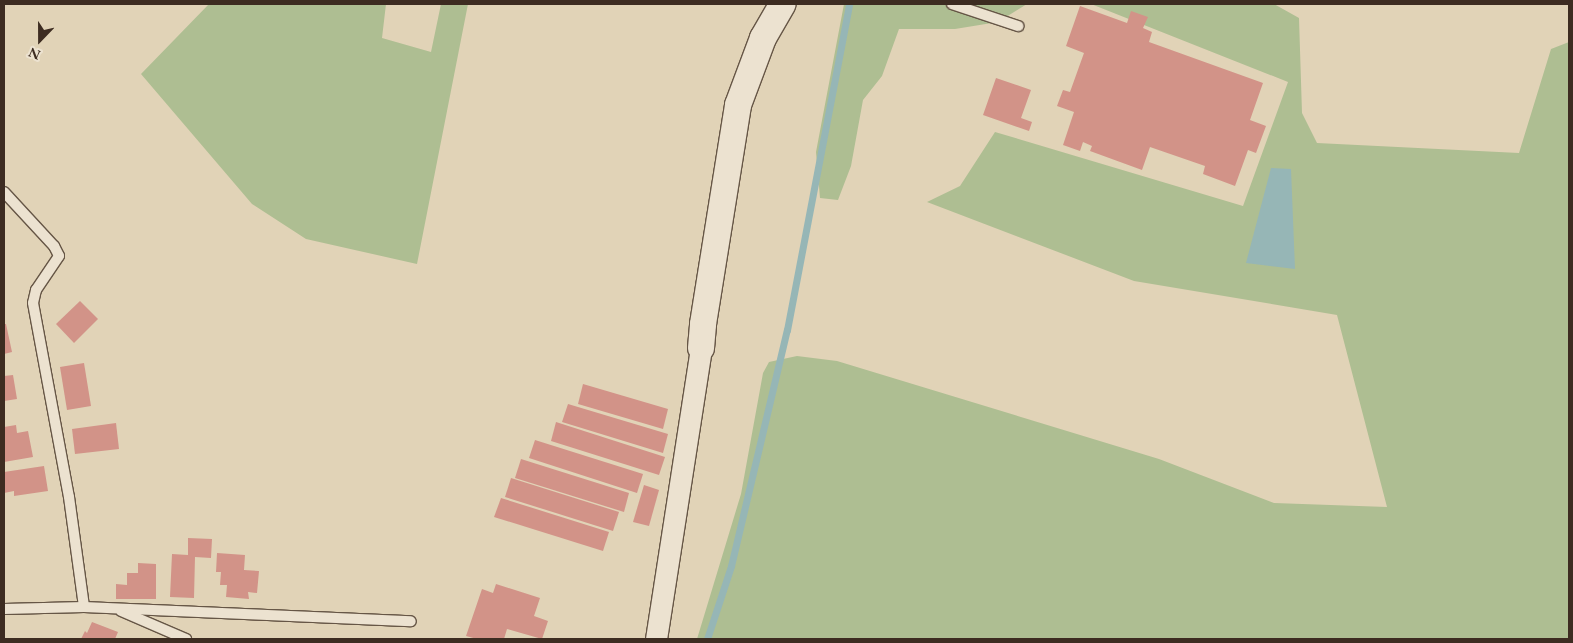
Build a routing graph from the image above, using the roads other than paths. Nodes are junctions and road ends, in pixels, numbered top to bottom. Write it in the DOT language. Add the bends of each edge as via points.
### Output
graph roads {
  1 [pos="783,4"];
  2 [pos="952,4"];
  3 [pos="1018,26"];
  4 [pos="4,192"];
  5 [pos="701,348"];
  6 [pos="84,607"];
  7 [pos="4,609"];
  8 [pos="118,609"];
  9 [pos="410,621"];
  10 [pos="186,639"];
  11 [pos="656,639"];
  1 -- 5 [label="street" via="763,38 738,105"];
  2 -- 3 [label="lane"];
  4 -- 6 [label="lane" via="54,246 59,256 36,290 33,303"];
  5 -- 11 [label="street"];
  6 -- 7 [label="lane"];
  6 -- 8 [label="lane"];
  8 -- 9 [label="lane"];
  8 -- 10 [label="lane"];
}
